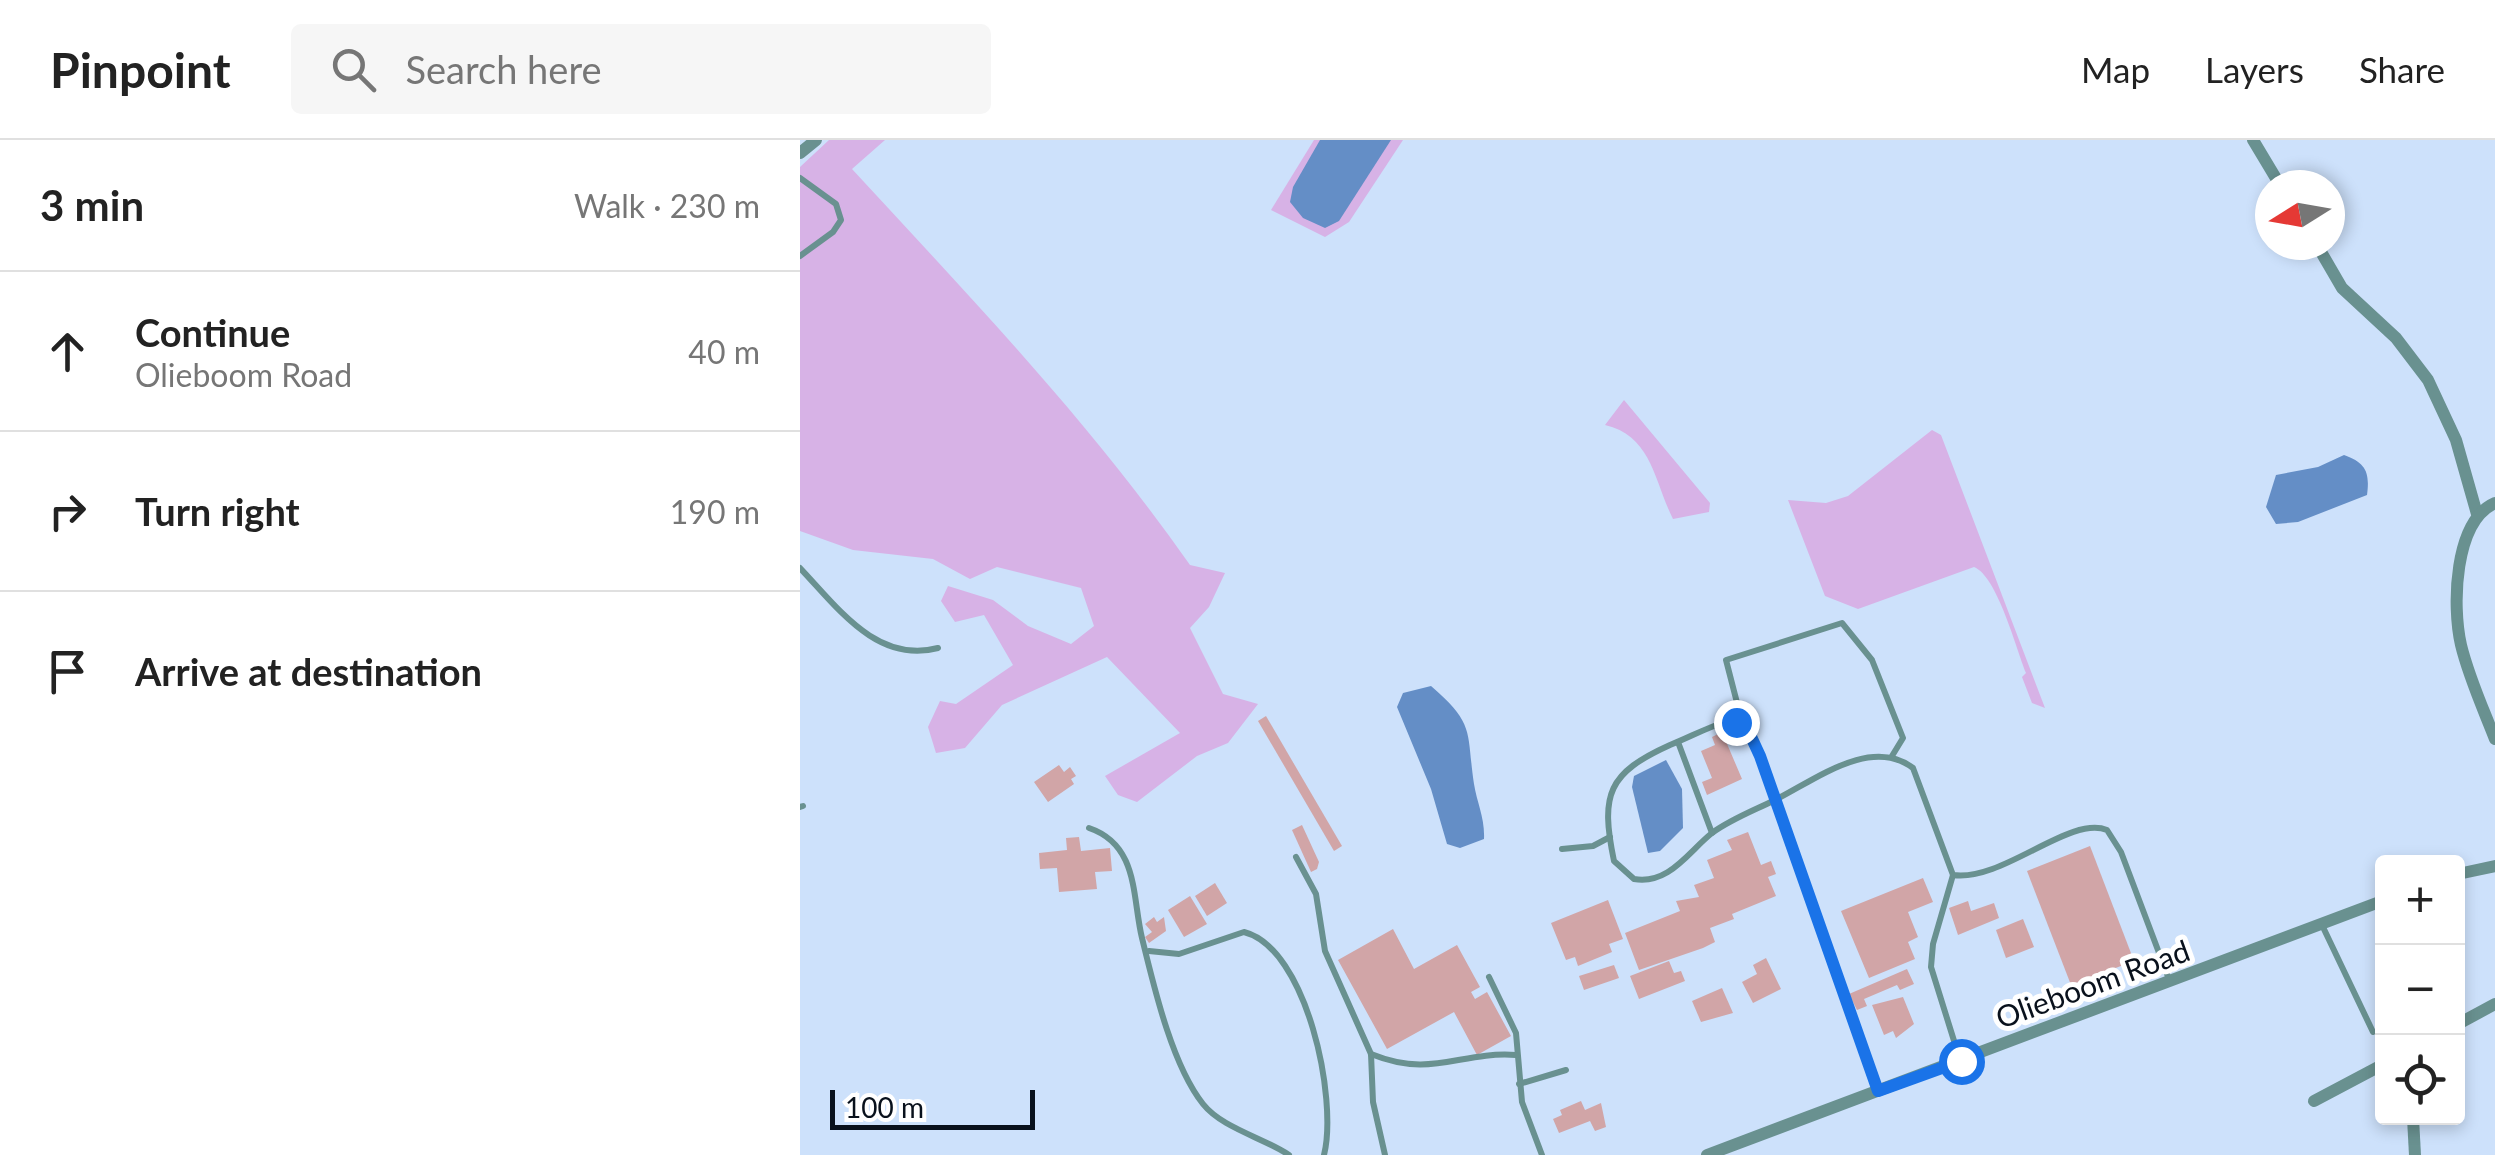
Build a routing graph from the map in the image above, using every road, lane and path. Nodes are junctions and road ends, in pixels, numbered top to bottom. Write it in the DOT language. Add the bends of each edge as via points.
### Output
graph roads {
  1 [pos="816,140"];
  2 [pos="2252,140"];
  3 [pos="800,153"];
  4 [pos="2271,170"];
  5 [pos="800,178"];
  6 [pos="800,256"];
  7 [pos="2326,260"];
  8 [pos="2495,503"];
  9 [pos="2477,514"];
  10 [pos="800,568"];
  11 [pos="938,648"];
  12 [pos="1743,726"];
  13 [pos="2495,739"];
  14 [pos="1678,742"];
  15 [pos="1892,756"];
  16 [pos="1775,800"];
  17 [pos="1088,828"];
  18 [pos="1712,834"];
  19 [pos="1610,838"];
  20 [pos="1562,849"];
  21 [pos="1296,857"];
  22 [pos="2495,866"];
  23 [pos="2465,872"];
  24 [pos="1953,875"];
  25 [pos="2375,904"];
  26 [pos="2322,925"];
  27 [pos="1148,951"];
  28 [pos="1488,976"];
  29 [pos="2170,983"];
  30 [pos="2495,1004"];
  31 [pos="2465,1020"];
  32 [pos="2373,1032"];
  33 [pos="1371,1054"];
  34 [pos="1516,1055"];
  35 [pos="1961,1061"];
  36 [pos="2375,1069"];
  37 [pos="1566,1070"];
  38 [pos="1519,1084"];
  39 [pos="1878,1091"];
  40 [pos="2314,1100"];
  41 [pos="2414,1125"];
  42 [pos="1289,1155"];
  43 [pos="1324,1155"];
  44 [pos="1385,1155"];
  45 [pos="1542,1155"];
  46 [pos="1707,1155"];
  47 [pos="2416,1155"];
  1 -- 3 [label="street"];
  2 -- 4 [label="street"];
  5 -- 6 [label="lane" via="836,204 841,220"];
  7 -- 9 [label="street" via="2342,288 2396,338 2428,380 2456,440"];
  8 -- 9 [label="street"];
  9 -- 13 [label="street" via="2464,549 2458,614 2470,676"];
  10 -- 11 [label="lane" via="879,642 913,653"];
  12 -- 14 [label="lane" via="1728,721"];
  12 -- 15 [label="lane" via="1726,660 1842,623 1872,660 1902,738"];
  12 -- 16 [label="lane"];
  14 -- 18 [label="lane"];
  14 -- 19 [label="lane" via="1645,756 1612,784"];
  15 -- 16 [label="lane" via="1859,760"];
  15 -- 24 [label="lane" via="1919,778"];
  16 -- 18 [label="lane"];
  16 -- 39 [label="lane"];
  17 -- 27 [label="lane" via="1107,836 1130,870"];
  18 -- 19 [label="lane" via="1673,869 1640,881 1614,861"];
  19 -- 20 [label="lane"];
  21 -- 33 [label="lane" via="1316,894 1326,950"];
  22 -- 23 [label="street"];
  24 -- 29 [label="lane" via="1988,872 2069,835 2107,830"];
  24 -- 35 [label="lane" via="1932,968"];
  25 -- 26 [label="street, Olieboom Road"];
  26 -- 29 [label="street, Olieboom Road"];
  26 -- 32 [label="lane"];
  27 -- 42 [label="lane" via="1192,1090 1211,1114"];
  27 -- 43 [label="lane" via="1180,954 1244,932 1276,950 1298,990 1328,1093"];
  28 -- 34 [label="lane" via="1514,1025"];
  29 -- 35 [label="street, Olieboom Road"];
  30 -- 31 [label="street"];
  33 -- 34 [label="lane" via="1427,1066"];
  33 -- 44 [label="lane"];
  34 -- 38 [label="lane"];
  35 -- 39 [label="street, Olieboom Road"];
  36 -- 40 [label="street"];
  37 -- 38 [label="lane"];
  38 -- 45 [label="lane"];
  39 -- 46 [label="street, Olieboom Road"];
  41 -- 47 [label="street"];
}
